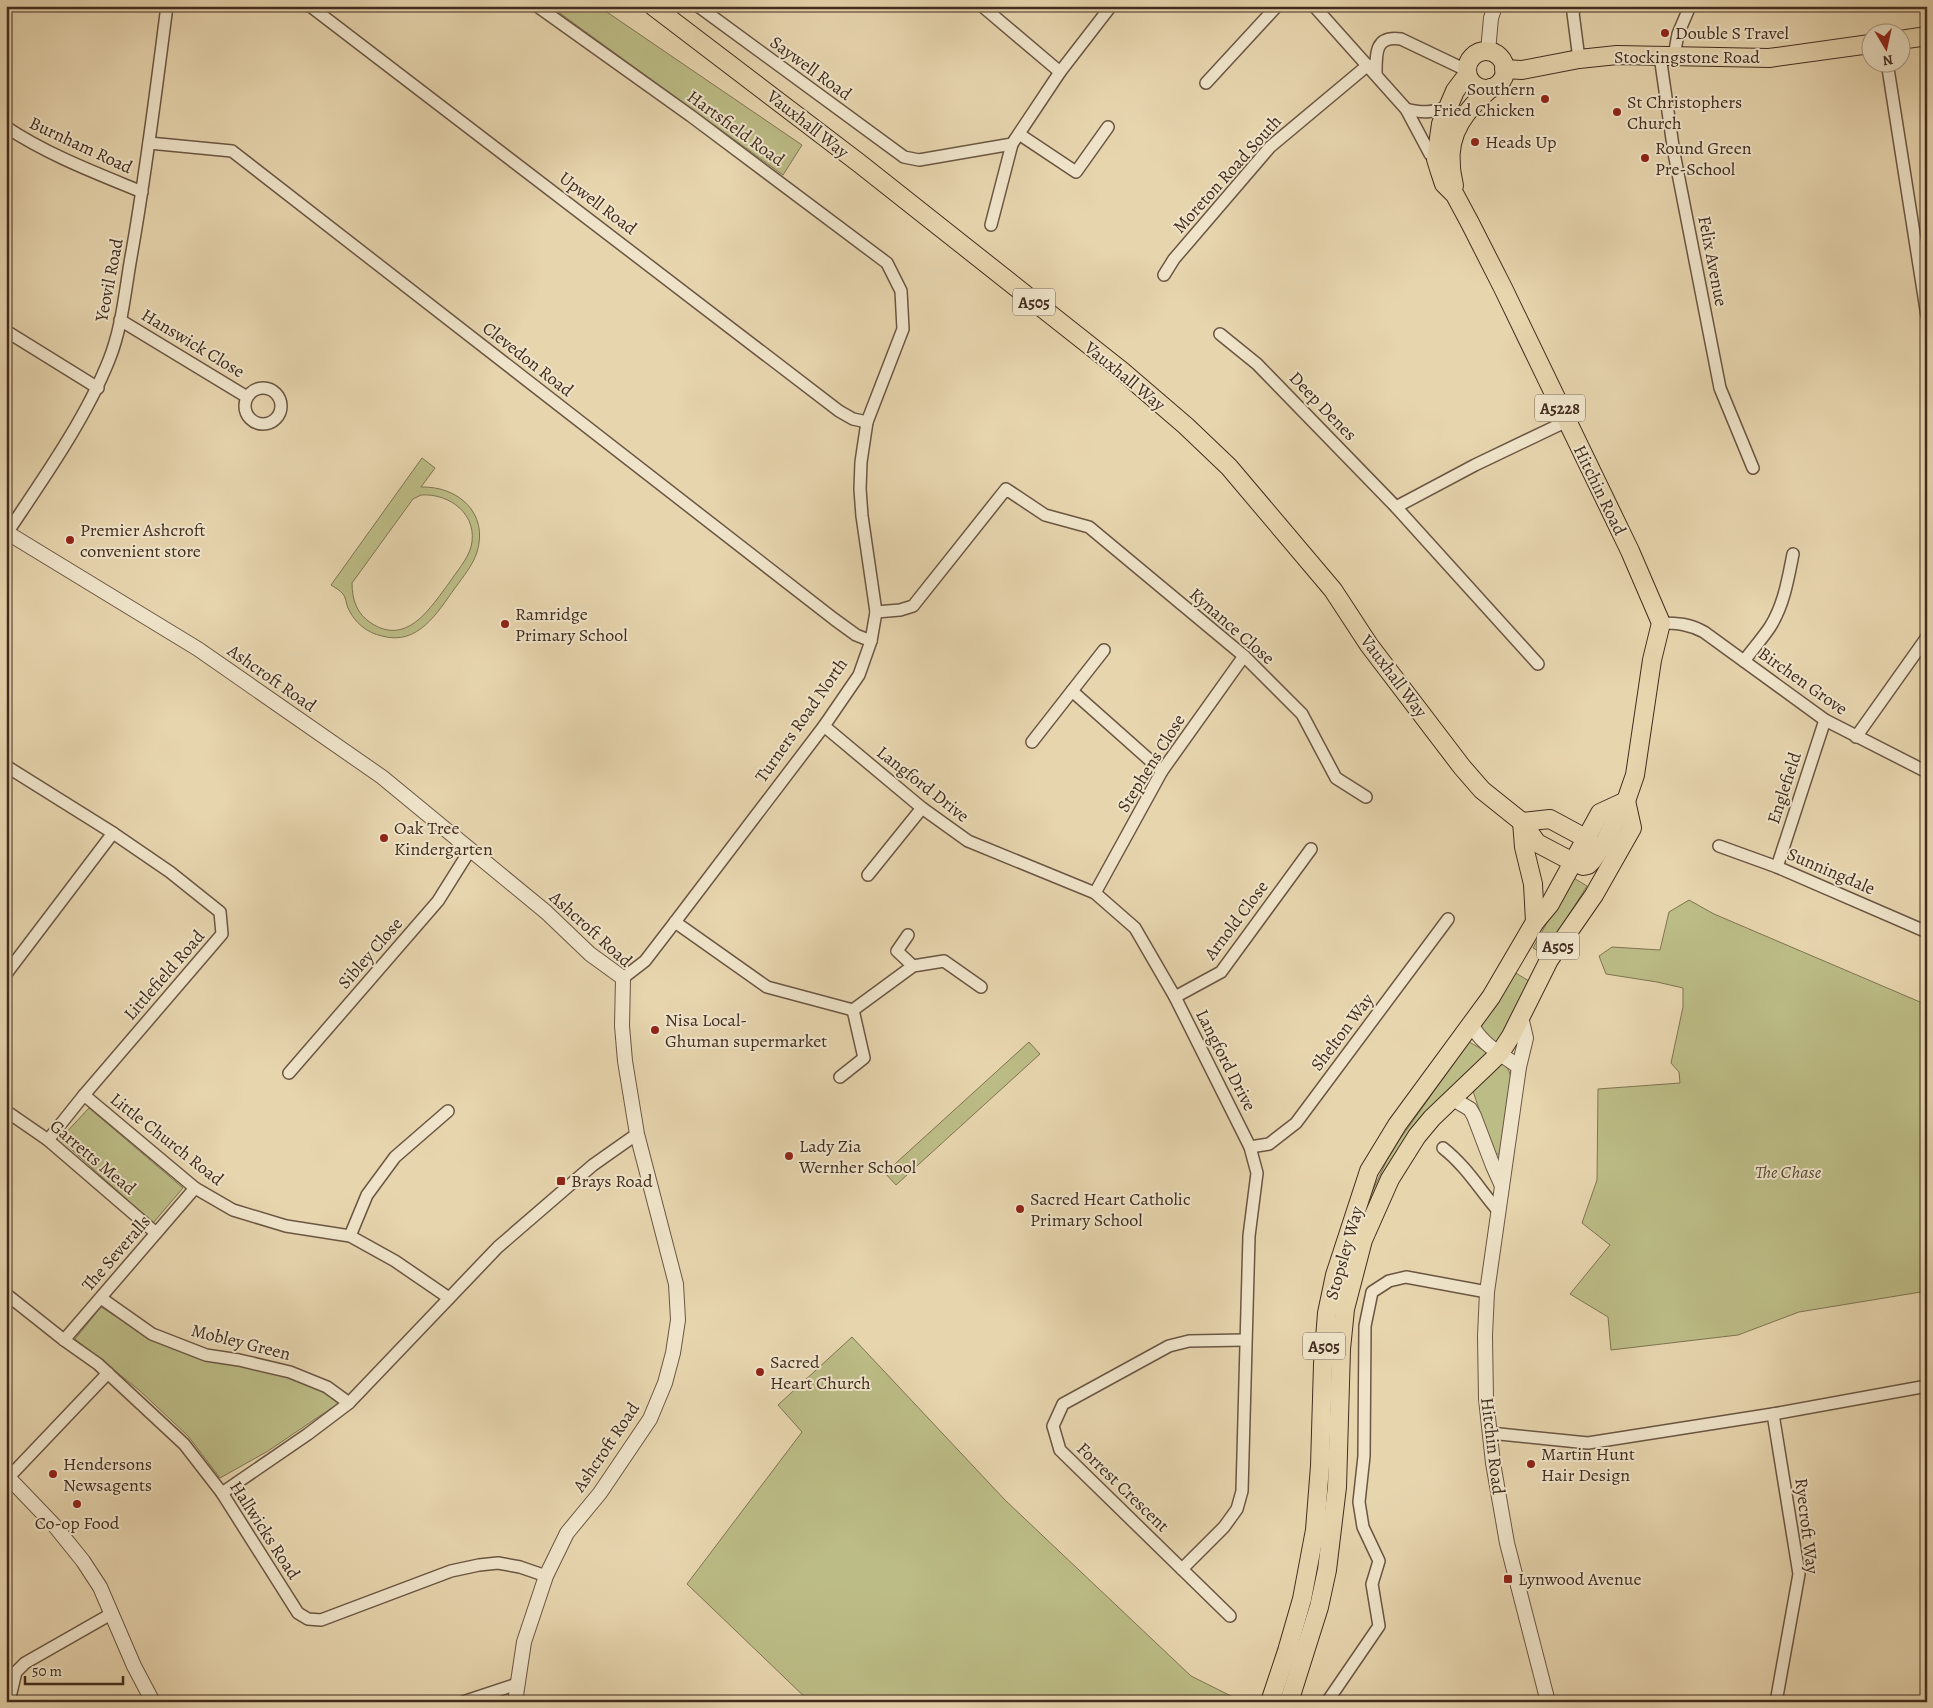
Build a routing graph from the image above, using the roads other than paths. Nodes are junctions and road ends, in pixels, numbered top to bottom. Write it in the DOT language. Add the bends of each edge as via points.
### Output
graph roads {
  1 [pos="167,6"];
  2 [pos="310,6"];
  3 [pos="537,6"];
  4 [pos="653,6"];
  5 [pos="698,6"];
  6 [pos="982,6"];
  7 [pos="1111,6"];
  8 [pos="1277,6"];
  9 [pos="1314,6"];
  10 [pos="1495,6"];
  11 [pos="1576,6"];
  12 [pos="1690,6"];
  13 [pos="1927,36"];
  14 [pos="1910,39"];
  15 [pos="1860,45"];
  16 [pos="1488,51"];
  17 [pos="1667,56"];
  18 [pos="1579,59"];
  19 [pos="1368,65"];
  20 [pos="1504,69"];
  21 [pos="1060,72"];
  22 [pos="1889,72"];
  23 [pos="1467,73"];
  24 [pos="1376,74"];
  25 [pos="1206,83"];
  26 [pos="1491,88"];
  27 [pos="1447,107"];
  28 [pos="1406,108"];
  29 [pos="6,127"];
  30 [pos="1108,127"];
  31 [pos="1015,139"];
  32 [pos="149,142"];
  33 [pos="1436,160"];
  34 [pos="142,192"];
  35 [pos="1455,195"];
  36 [pos="991,225"];
  37 [pos="1164,275"];
  38 [pos="901,291"];
  39 [pos="1927,316"];
  40 [pos="120,320"];
  41 [pos="6,332"];
  42 [pos="1220,334"];
  43 [pos="98,388"];
  44 [pos="247,397"];
  45 [pos="1567,421"];
  46 [pos="867,422"];
  47 [pos="1753,468"];
  48 [pos="1396,506"];
  49 [pos="7,532"];
  50 [pos="1793,554"];
  51 [pos="876,612"];
  52 [pos="1661,623"];
  53 [pos="1927,637"];
  54 [pos="871,641"];
  55 [pos="1104,650"];
  56 [pos="1244,656"];
  57 [pos="1744,661"];
  58 [pos="1538,664"];
  59 [pos="1072,691"];
  60 [pos="1825,720"];
  61 [pos="824,726"];
  62 [pos="1856,737"];
  63 [pos="1032,742"];
  64 [pos="6,766"];
  65 [pos="1162,770"];
  66 [pos="1927,772"];
  67 [pos="1366,797"];
  68 [pos="1626,801"];
  69 [pos="922,808"];
  70 [pos="1522,822"];
  71 [pos="113,833"];
  72 [pos="1593,845"];
  73 [pos="1719,846"];
  74 [pos="1311,849"];
  75 [pos="470,850"];
  76 [pos="1573,862"];
  77 [pos="1777,867"];
  78 [pos="868,875"];
  79 [pos="1603,880"];
  80 [pos="1095,893"];
  81 [pos="1448,919"];
  82 [pos="675,922"];
  83 [pos="1535,922"];
  84 [pos="1927,932"];
  85 [pos="908,935"];
  86 [pos="913,966"];
  87 [pos="6,974"];
  88 [pos="623,978"];
  89 [pos="981,988"];
  90 [pos="1175,997"];
  91 [pos="853,1010"];
  92 [pos="1521,1017"];
  93 [pos="1471,1024"];
  94 [pos="1500,1053"];
  95 [pos="1519,1067"];
  96 [pos="290,1073"];
  97 [pos="840,1077"];
  98 [pos="84,1095"];
  99 [pos="1453,1099"];
  100 [pos="6,1111"];
  101 [pos="448,1111"];
  102 [pos="637,1134"];
  103 [pos="48,1140"];
  104 [pos="1250,1147"];
  105 [pos="1443,1148"];
  106 [pos="1502,1186"];
  107 [pos="195,1188"];
  108 [pos="1499,1212"];
  109 [pos="156,1233"];
  110 [pos="350,1236"];
  111 [pos="1487,1292"];
  112 [pos="6,1294"];
  113 [pos="101,1298"];
  114 [pos="450,1298"];
  115 [pos="64,1340"];
  116 [pos="1245,1340"];
  117 [pos="108,1374"];
  118 [pos="1927,1386"];
  119 [pos="349,1402"];
  120 [pos="1773,1414"];
  121 [pos="1490,1433"];
  122 [pos="8,1476"];
  123 [pos="222,1493"];
  124 [pos="1182,1569"];
  125 [pos="546,1576"];
  126 [pos="111,1614"];
  127 [pos="1230,1616"];
  128 [pos="517,1684"];
  129 [pos="6,1700"];
  130 [pos="154,1702"];
  131 [pos="463,1702"];
  132 [pos="515,1702"];
  133 [pos="1270,1702"];
  134 [pos="1288,1702"];
  135 [pos="1327,1702"];
  136 [pos="1548,1702"];
  137 [pos="1776,1702"];
  1 -- 32 [label="street, Yeovil Road"];
  2 -- 46 [label="street, Upwell Road" via="839,411"];
  3 -- 38 [label="street, Hartsfield Road" via="887,263"];
  4 -- 70 [label="main road, Vauxhall Way / A505" via="859,163 1122,371 1186,426 1229,467 1333,590 1369,645 1462,767 1482,790"];
  5 -- 31 [label="street, Saywell Road" via="904,157 919,160"];
  6 -- 21 [label="street"];
  7 -- 21 [label="street"];
  8 -- 25 [label="street"];
  9 -- 19 [label="street"];
  10 -- 16 [label="street"];
  11 -- 18 [label="street" via="1573,13"];
  12 -- 17 [label="street, Felix Avenue"];
  13 -- 14 [label="main road"];
  15 -- 17 [label="main road, Stockingstone Road" via="1769,58"];
  16 -- 20 [label="main road" via="1500,58"];
  16 -- 23 [label="main road" via="1472,56"];
  17 -- 18 [label="main road, Stockingstone Road" via="1617,55"];
  17 -- 47 [label="street, Felix Avenue" via="1674,153 1720,388"];
  18 -- 20 [label="main road, Stockingstone Road" via="1522,70"];
  19 -- 24 [label="street"];
  19 -- 37 [label="street, Moreton Road South" via="1270,147 1174,259"];
  20 -- 26 [label="main road" via="1500,82"];
  21 -- 31 [label="street"];
  22 -- 39 [label="street"];
  23 -- 24 [label="street" via="1401,39 1392,38 1383,40 1378,49"];
  23 -- 26 [label="main road" via="1476,86"];
  23 -- 27 [label="main road, Hitchin Road / A5228"];
  24 -- 28 [label="street"];
  26 -- 35 [label="main road, Hitchin Road / A5228" via="1473,104 1455,131 1450,165"];
  27 -- 28 [label="street" via="1427,113"];
  27 -- 33 [label="main road, Hitchin Road / A5228"];
  28 -- 33 [label="street"];
  29 -- 34 [label="street, Burnham Road" via="82,168"];
  30 -- 31 [label="street" via="1076,172"];
  31 -- 36 [label="street"];
  32 -- 34 [label="street, Yeovil Road"];
  32 -- 54 [label="street, Clevedon Road" via="232,151 856,636"];
  33 -- 35 [label="main road, Hitchin Road / A5228" via="1444,184"];
  34 -- 40 [label="street, Yeovil Road"];
  35 -- 45 [label="main road, Hitchin Road / A5228"];
  38 -- 46 [label="street, Turners Road North" via="903,329"];
  40 -- 43 [label="street, Yeovil Road"];
  40 -- 44 [label="street, Hanswick Close"];
  41 -- 43 [label="street"];
  42 -- 48 [label="street, Deep Denes" via="1257,364"];
  43 -- 49 [label="street, Yeovil Road"];
  45 -- 48 [label="street"];
  45 -- 52 [label="main road, Hitchin Road / A5228" via="1648,589"];
  46 -- 51 [label="street, Turners Road North" via="860,489"];
  48 -- 58 [label="street, Deep Denes"];
  49 -- 75 [label="street, Ashcroft Road" via="198,650 382,777"];
  50 -- 57 [label="street" via="1778,612"];
  51 -- 54 [label="street, Turners Road North"];
  51 -- 56 [label="street, Kynance Close" via="913,606 1006,489 1045,514 1089,527"];
  52 -- 57 [label="street, Birchen Grove" via="1693,626"];
  52 -- 68 [label="main road" via="1652,660 1636,775"];
  53 -- 62 [label="street"];
  54 -- 61 [label="street, Turners Road North" via="859,675"];
  55 -- 59 [label="street"];
  56 -- 65 [label="street, Stephens Close"];
  56 -- 67 [label="street, Kynance Close" via="1302,714 1336,778"];
  57 -- 60 [label="street, Birchen Grove"];
  59 -- 63 [label="street"];
  59 -- 65 [label="street"];
  60 -- 62 [label="street, Birchen Grove"];
  60 -- 77 [label="street, Englefield"];
  61 -- 69 [label="street, Langford Drive"];
  61 -- 82 [label="street, Turners Road North"];
  62 -- 66 [label="street, Birchen Grove"];
  64 -- 71 [label="street, Littlefield Road"];
  65 -- 80 [label="street, Stephens Close"];
  68 -- 72 [label="main road" via="1600,814"];
  68 -- 79 [label="main road" via="1632,828"];
  69 -- 78 [label="street"];
  69 -- 80 [label="street, Langford Drive" via="968,841"];
  70 -- 72 [label="main road" via="1550,819"];
  70 -- 76 [label="main road, Vauxhall Way" via="1537,843"];
  70 -- 83 [label="main road, A505" via="1533,884"];
  71 -- 87 [label="street"];
  71 -- 98 [label="street, Littlefield Road" via="220,912 222,934"];
  72 -- 76 [label="main road"];
  72 -- 79 [label="main road" via="1604,858"];
  73 -- 77 [label="street, Sunningdale"];
  74 -- 90 [label="street, Arnold Close" via="1221,972"];
  75 -- 88 [label="street, Ashcroft Road" via="546,912 590,954"];
  75 -- 96 [label="street, Sibley Close" via="438,901"];
  76 -- 83 [label="main road, Stopsley Way / A505" via="1550,904"];
  77 -- 84 [label="street, Sunningdale"];
  79 -- 92 [label="main road, Stopsley Way / A505" via="1549,960"];
  80 -- 90 [label="street, Langford Drive" via="1135,928"];
  81 -- 104 [label="street, Shelton Way" via="1296,1123 1269,1144"];
  82 -- 88 [label="street, Turners Road North" via="645,960"];
  82 -- 91 [label="street" via="767,987"];
  83 -- 93 [label="main road, Stopsley Way / A505" via="1491,997"];
  85 -- 86 [label="street" via="898,951"];
  86 -- 89 [label="street" via="944,961"];
  86 -- 91 [label="street"];
  88 -- 102 [label="street, Ashcroft Road" via="624,1061"];
  90 -- 104 [label="street, Langford Drive"];
  91 -- 97 [label="street" via="864,1058"];
  92 -- 94 [label="main road, Stopsley Way / A505"];
  92 -- 95 [label="street, Hitchin Road" via="1526,1038"];
  93 -- 94 [label="street" via="1475,1034"];
  93 -- 133 [label="main road, Stopsley Way / A505" via="1397,1125 1369,1171 1335,1275 1327,1313 1323,1364 1315,1530 1302,1599"];
  94 -- 95 [label="street"];
  94 -- 99 [label="main road, Stopsley Way / A505"];
  95 -- 106 [label="street, Hitchin Road"];
  98 -- 103 [label="street, Littlefield Road"];
  98 -- 107 [label="street, Little Church Road"];
  99 -- 106 [label="street" via="1470,1109 1474,1116"];
  99 -- 134 [label="main road, Stopsley Way / A505" via="1432,1118 1404,1156 1363,1240 1345,1309 1337,1487 1327,1570 1319,1607"];
  100 -- 103 [label="street, Garretts Mead"];
  101 -- 110 [label="street" via="395,1157 367,1195"];
  102 -- 114 [label="street" via="593,1165 498,1247"];
  102 -- 125 [label="street, Ashcroft Road" via="676,1284 678,1320 673,1353 650,1419 600,1493 568,1533"];
  103 -- 109 [label="street, Garretts Mead"];
  104 -- 116 [label="street, Langford Drive" via="1257,1173 1249,1236"];
  105 -- 108 [label="street" via="1459,1161"];
  106 -- 108 [label="street, Hitchin Road"];
  107 -- 109 [label="street, The Severalls"];
  107 -- 110 [label="street, Little Church Road" via="233,1210 286,1226"];
  108 -- 111 [label="street, Hitchin Road"];
  109 -- 113 [label="street, The Severalls"];
  110 -- 114 [label="street, Little Church Road"];
  111 -- 121 [label="street, Hitchin Road" via="1486,1399"];
  111 -- 135 [label="street" via="1406,1277 1389,1280 1372,1292 1365,1326 1364,1456 1359,1502 1363,1527 1379,1561 1372,1584 1379,1626"];
  112 -- 115 [label="street, Hallwicks Road"];
  113 -- 115 [label="street, The Severalls"];
  113 -- 119 [label="street, Mobley Green" via="152,1334 206,1355 290,1372 327,1387"];
  114 -- 119 [label="street"];
  115 -- 117 [label="street, Hallwicks Road"];
  116 -- 124 [label="street, Langford Drive" via="1242,1491 1237,1508 1224,1527"];
  116 -- 124 [label="street, Forrest Crescent" via="1189,1341 1168,1346 1063,1404 1053,1426 1060,1450"];
  117 -- 122 [label="street"];
  117 -- 123 [label="street, Hallwicks Road" via="184,1444"];
  118 -- 120 [label="street"];
  119 -- 123 [label="street"];
  120 -- 121 [label="street" via="1588,1443"];
  120 -- 137 [label="street, Ryecroft Way" via="1799,1574"];
  121 -- 136 [label="street, Hitchin Road" via="1507,1543"];
  122 -- 126 [label="street" via="83,1561"];
  123 -- 125 [label="street, Hallwicks Road" via="298,1612 308,1619 321,1620 451,1570 498,1564"];
  124 -- 127 [label="street, Forrest Crescent"];
  125 -- 128 [label="street, Ashcroft Road" via="524,1642"];
  126 -- 129 [label="street" via="25,1663 16,1672"];
  126 -- 130 [label="street"];
  128 -- 131 [label="street"];
  128 -- 132 [label="street, Ashcroft Road"];
}
